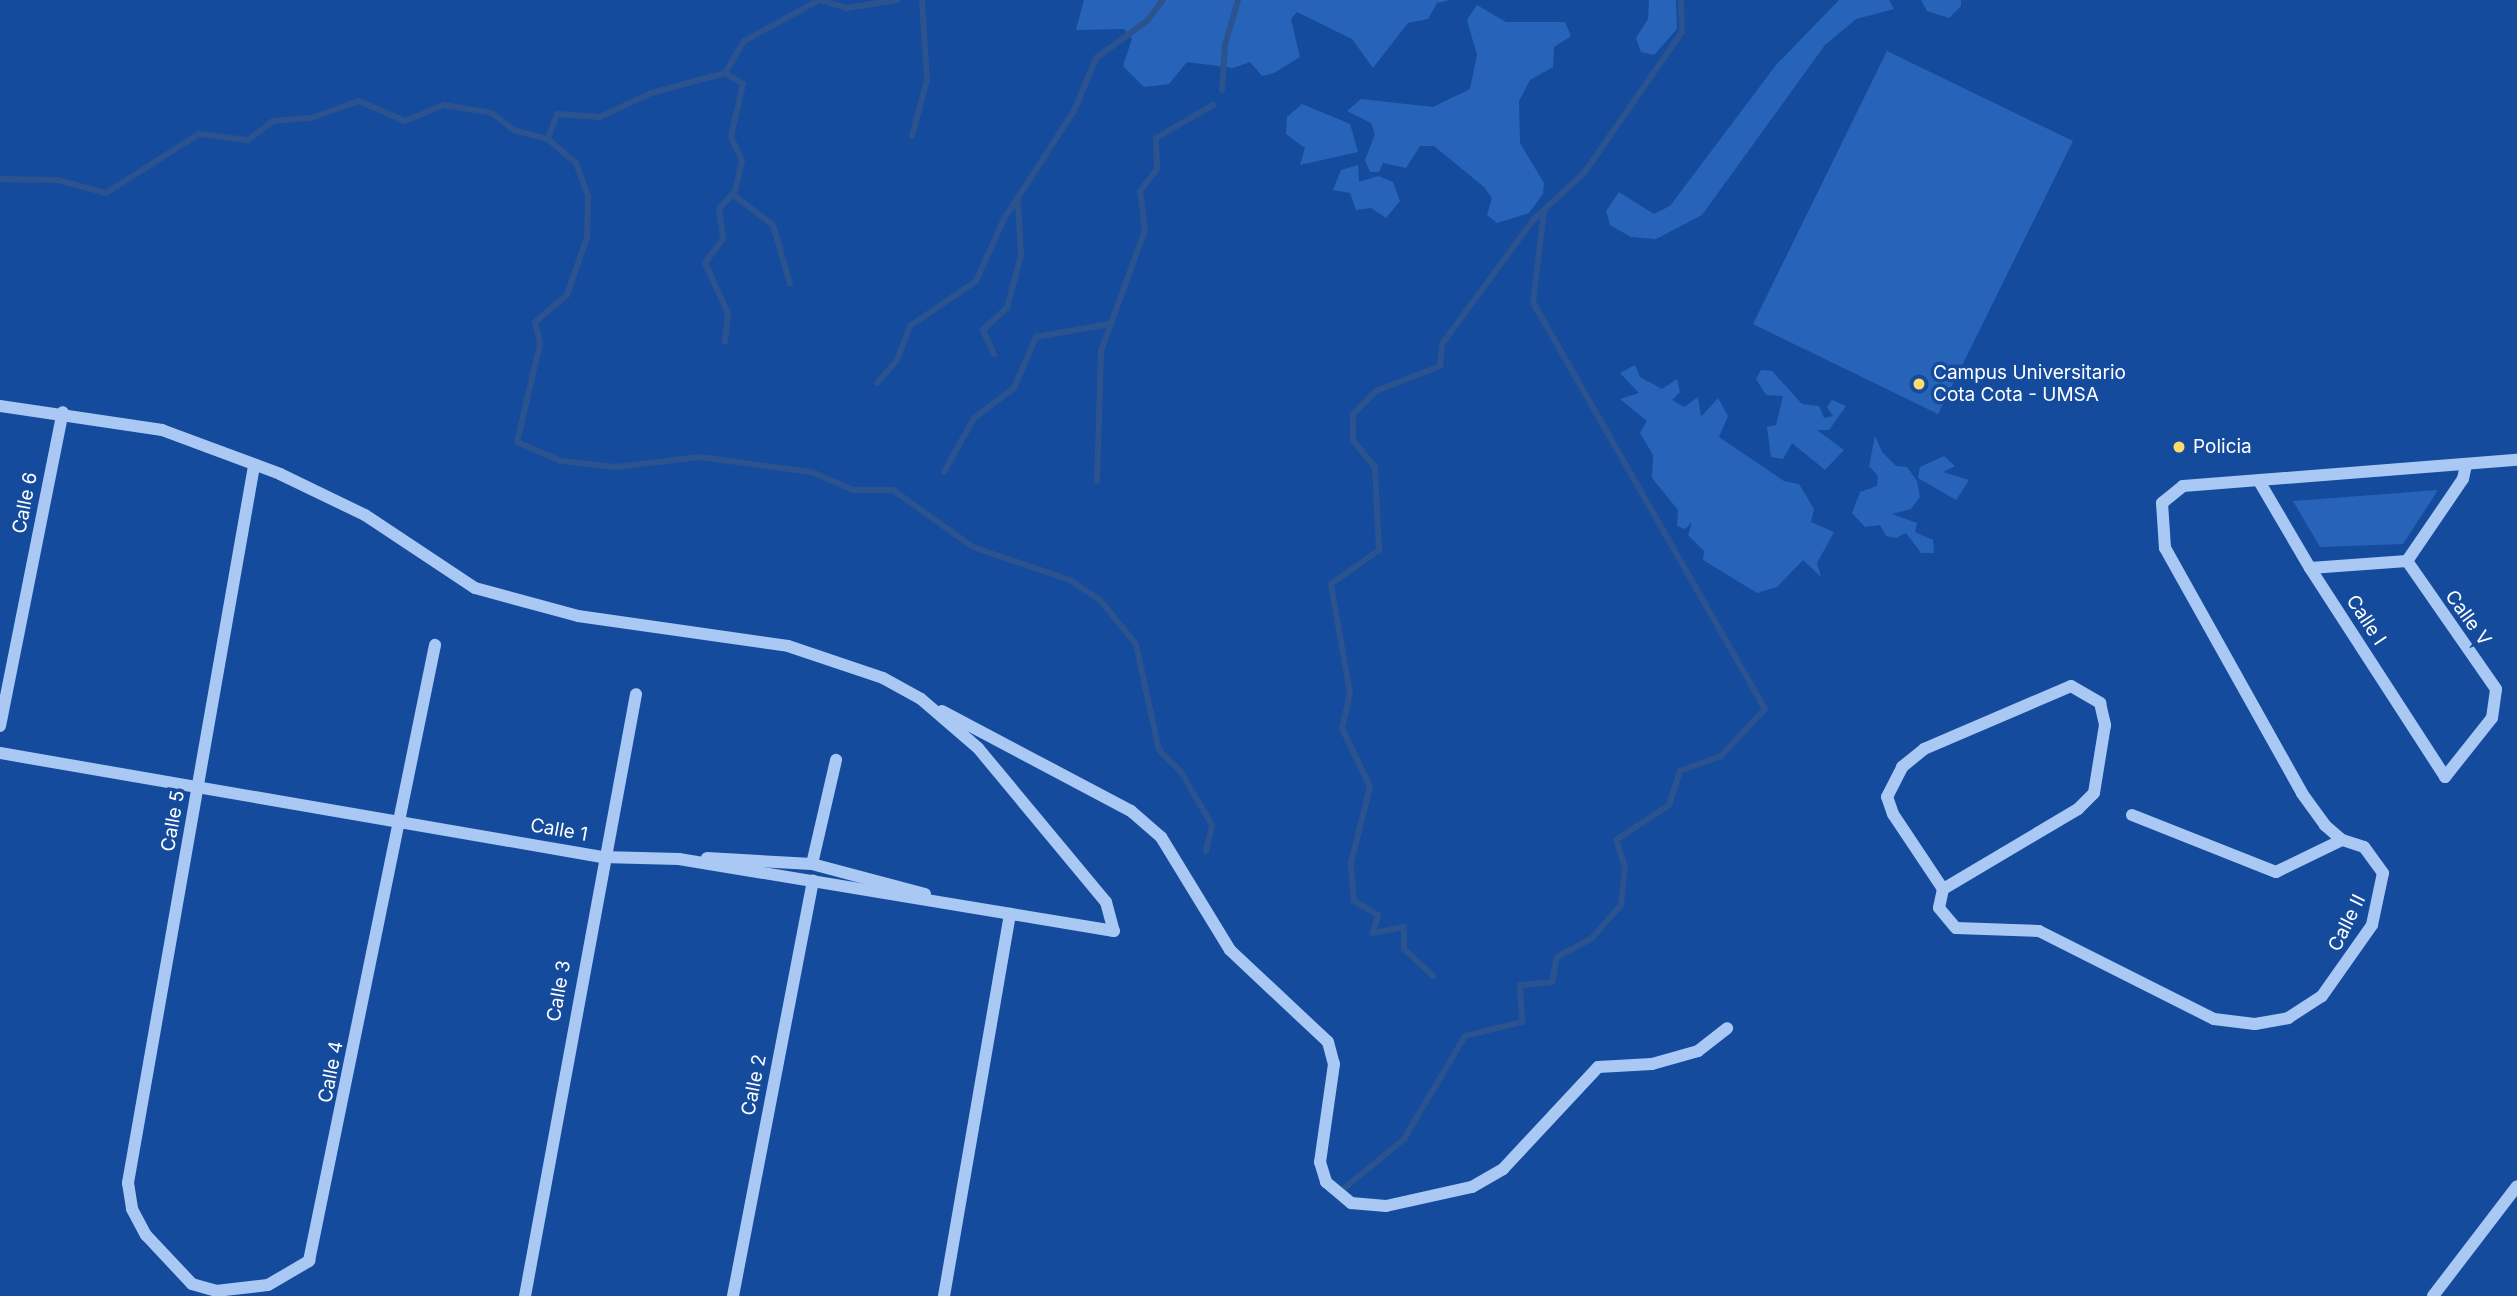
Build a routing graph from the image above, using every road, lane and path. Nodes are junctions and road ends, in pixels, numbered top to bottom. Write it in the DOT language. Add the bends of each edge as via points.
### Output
graph roads {
  1 [pos="0,406"];
  2 [pos="63,412"];
  3 [pos="2517,460"];
  4 [pos="2466,465"];
  5 [pos="254,466"];
  6 [pos="2259,481"];
  7 [pos="2407,561"];
  8 [pos="2310,568"];
  9 [pos="435,645"];
  10 [pos="636,694"];
  11 [pos="921,699"];
  12 [pos="0,726"];
  13 [pos="0,753"];
  14 [pos="836,760"];
  15 [pos="2445,778"];
  16 [pos="199,786"];
  17 [pos="2132,815"];
  18 [pos="399,822"];
  19 [pos="2342,840"];
  20 [pos="602,857"];
  21 [pos="679,859"];
  22 [pos="812,864"];
  23 [pos="813,881"];
  24 [pos="1943,889"];
  25 [pos="952,904"];
  26 [pos="1010,914"];
  27 [pos="1727,1028"];
  28 [pos="128,1183"];
  29 [pos="2517,1186"];
  30 [pos="525,1296"];
  31 [pos="733,1296"];
  32 [pos="944,1296"];
  33 [pos="2433,1296"];
  1 -- 2 [label="street"];
  2 -- 5 [label="street" via="162,430"];
  2 -- 12 [label="street, Calle 6"];
  3 -- 4 [label="street"];
  4 -- 6 [label="street"];
  4 -- 7 [label="street" via="2463,479"];
  5 -- 11 [label="street" via="330,494 475,588 578,616 788,646 883,678"];
  5 -- 16 [label="street, Calle 5"];
  6 -- 8 [label="street, Calle I"];
  6 -- 19 [label="street, Calle II" via="2175,490 2162,503 2165,548 2302,793"];
  7 -- 8 [label="street"];
  7 -- 15 [label="street, Calle V" via="2497,697 2492,718"];
  8 -- 15 [label="street, Calle I"];
  9 -- 18 [label="street, Calle 4"];
  10 -- 20 [label="street, Calle 3"];
  11 -- 26 [label="street, Calle 1" via="978,748 1106,902 1114,931"];
  11 -- 27 [label="street" via="1131,811 1161,837 1230,950 1328,1042 1334,1064 1320,1162 1326,1182 1351,1203 1386,1206 1472,1187 1503,1169 1598,1067 1652,1064 1698,1051"];
  13 -- 16 [label="street, Calle 1"];
  14 -- 22 [label="street"];
  16 -- 18 [label="street, Calle 1"];
  16 -- 28 [label="street, Calle 5"];
  17 -- 19 [label="street" via="2276,872"];
  18 -- 20 [label="street, Calle 1"];
  18 -- 28 [label="street, Calle 4" via="309,1261 268,1285 216,1291 192,1284 146,1235 132,1209"];
  19 -- 24 [label="street, Calle II" via="2364,846 2383,873 2372,925 2322,996 2288,1018 2255,1024 2214,1019 2039,931 1956,928 1940,908"];
  20 -- 21 [label="street, Calle 1"];
  20 -- 30 [label="street, Calle 3"];
  21 -- 22 [label="street"];
  21 -- 23 [label="street, Calle 1"];
  22 -- 25 [label="street" via="896,883"];
  23 -- 25 [label="street, Calle 1"];
  23 -- 31 [label="street, Calle 2"];
  24 -- 24 [label="street" via="1893,814 1887,797 1902,767 1924,749 2049,691 2087,690 2100,703 2105,725 2094,793 2078,810"];
  25 -- 26 [label="street, Calle 1"];
  26 -- 32 [label="street"];
  29 -- 33 [label="street"];
}
